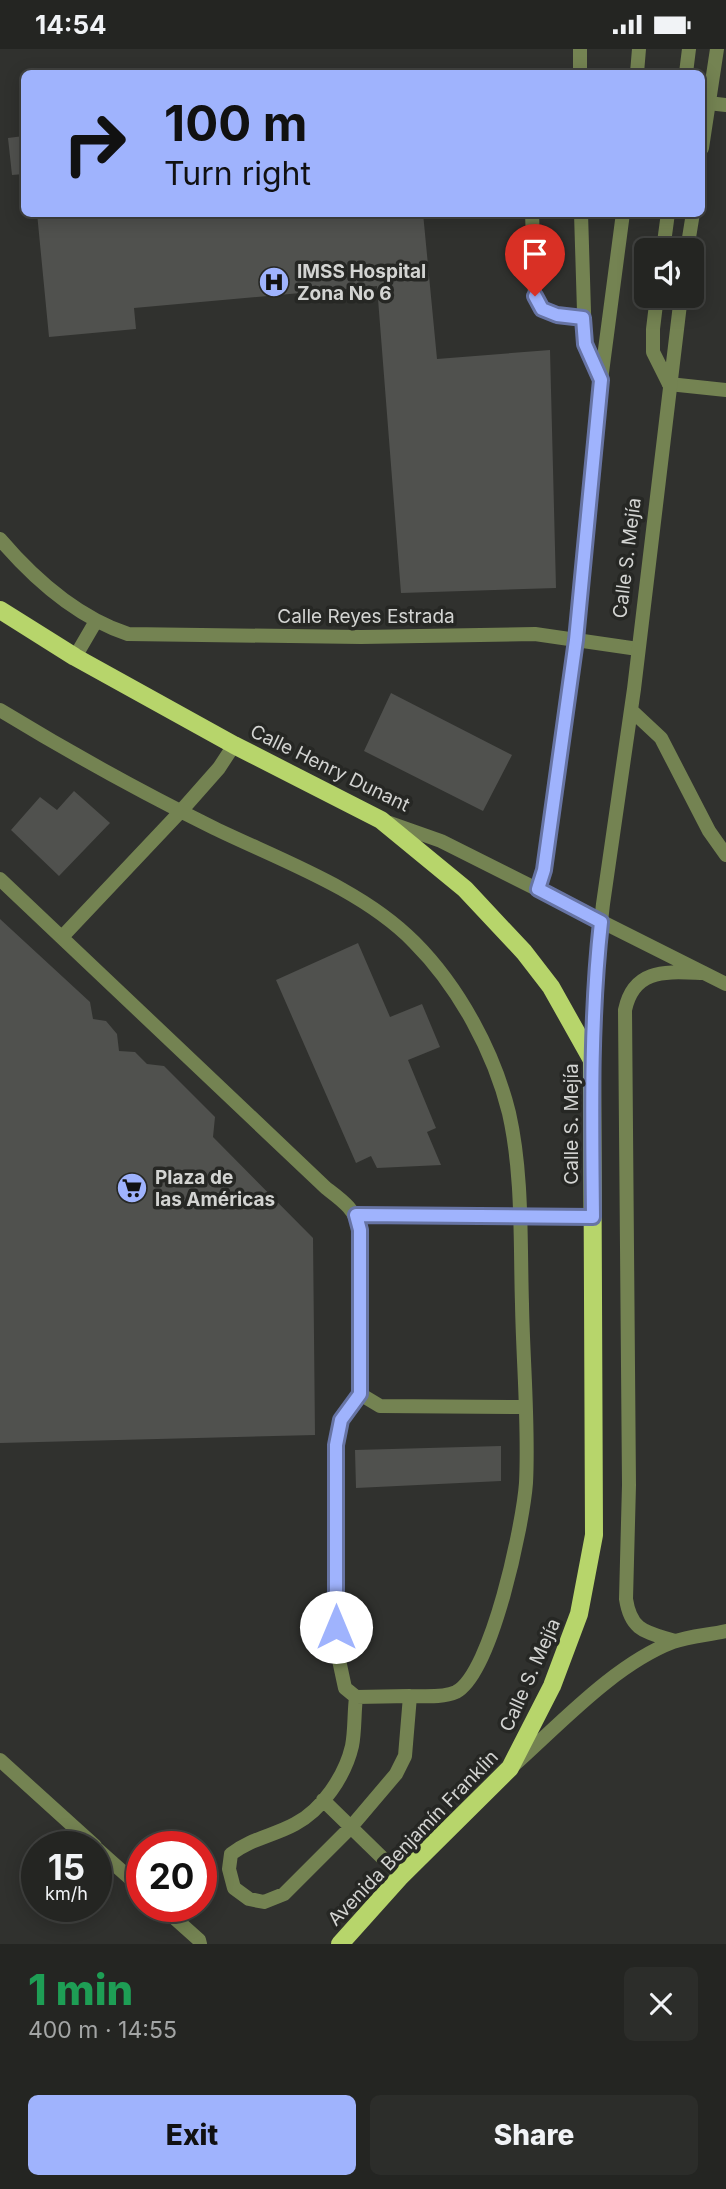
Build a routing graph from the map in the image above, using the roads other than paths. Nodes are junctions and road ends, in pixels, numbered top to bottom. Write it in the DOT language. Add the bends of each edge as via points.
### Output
graph roads {
  1 [pos="580,49"];
  2 [pos="639,49"];
  3 [pos="689,49"];
  4 [pos="717,49"];
  5 [pos="580,70"];
  6 [pos="636,70"];
  7 [pos="686,70"];
  8 [pos="708,103"];
  9 [pos="726,105"];
  10 [pos="705,126"];
  11 [pos="532,217"];
  12 [pos="581,217"];
  13 [pos="622,217"];
  14 [pos="667,217"];
  15 [pos="692,217"];
  16 [pos="665,238"];
  17 [pos="689,238"];
  18 [pos="656,308"];
  19 [pos="679,308"];
  20 [pos="583,318"];
  21 [pos="601,380"];
  22 [pos="669,384"];
  23 [pos="726,390"];
  24 [pos="0,539"];
  25 [pos="0,610"];
  26 [pos="96,621"];
  27 [pos="576,640"];
  28 [pos="638,649"];
  29 [pos="75,657"];
  30 [pos="0,710"];
  31 [pos="631,710"];
  32 [pos="234,745"];
  33 [pos="181,811"];
  34 [pos="381,820"];
  35 [pos="726,855"];
  36 [pos="0,879"];
  37 [pos="538,889"];
  38 [pos="601,922"];
  39 [pos="62,937"];
  40 [pos="704,973"];
  41 [pos="726,984"];
  42 [pos="592,1060"];
  43 [pos="356,1215"];
  44 [pos="519,1216"];
  45 [pos="593,1217"];
  46 [pos="360,1394"];
  47 [pos="524,1407"];
  48 [pos="726,1631"];
  49 [pos="675,1641"];
  50 [pos="410,1696"];
  51 [pos="356,1697"];
  52 [pos="0,1761"];
  53 [pos="510,1768"];
  54 [pos="323,1800"];
  55 [pos="351,1827"];
  56 [pos="78,1831"];
  57 [pos="112,1862"];
  58 [pos="126,1874"];
  59 [pos="401,1876"];
  60 [pos="178,1922"];
  61 [pos="200,1944"];
  62 [pos="340,1944"];
  1 -- 5 [label="street"];
  2 -- 6 [label="street"];
  3 -- 7 [label="street"];
  4 -- 8 [label="street"];
  8 -- 9 [label="street"];
  8 -- 10 [label="street"];
  11 -- 20 [label="street" via="535,296 542,309"];
  12 -- 20 [label="street"];
  13 -- 21 [label="street"];
  14 -- 16 [label="street"];
  15 -- 17 [label="street"];
  18 -- 22 [label="street" via="653,352"];
  19 -- 22 [label="street, Calle S. Mejía"];
  20 -- 21 [label="street" via="585,344"];
  21 -- 27 [label="street"];
  22 -- 23 [label="street"];
  22 -- 28 [label="street, Calle S. Mejía"];
  24 -- 26 [label="street, Calle Reyes Estrada" via="33,575"];
  25 -- 29 [label="main road, Calle Henry Dunant"];
  26 -- 27 [label="street, Calle Reyes Estrada" via="128,634 152,636 535,634"];
  26 -- 29 [label="street"];
  27 -- 28 [label="street, Calle Reyes Estrada"];
  27 -- 37 [label="street"];
  28 -- 31 [label="street, Calle S. Mejía"];
  29 -- 32 [label="main road, Calle Henry Dunant"];
  30 -- 33 [label="street"];
  31 -- 35 [label="street" via="661,738"];
  31 -- 38 [label="street, Calle S. Mejía"];
  32 -- 33 [label="street"];
  32 -- 34 [label="main road, Calle Henry Dunant"];
  33 -- 39 [label="street"];
  33 -- 44 [label="street" via="379,911 449,983 498,1078 515,1144"];
  34 -- 37 [label="street, Calle Henry Dunant" via="441,842"];
  34 -- 42 [label="main road" via="465,889 524,952 551,987"];
  36 -- 39 [label="street"];
  37 -- 38 [label="street, Calle Henry Dunant"];
  38 -- 40 [label="street, Calle Henry Dunant"];
  38 -- 42 [label="street, Calle S. Mejía"];
  39 -- 43 [label="street"];
  40 -- 41 [label="street, Calle Henry Dunant"];
  40 -- 49 [label="street" via="665,972 638,982 625,1010 626,1599 628,1613 638,1627"];
  42 -- 45 [label="main road, Calle S. Mejía"];
  43 -- 44 [label="street"];
  43 -- 46 [label="street" via="360,1230"];
  44 -- 45 [label="street"];
  44 -- 47 [label="street"];
  45 -- 53 [label="main road, Calle S. Mejía" via="594,1535 579,1614 562,1662"];
  46 -- 47 [label="street" via="380,1406"];
  46 -- 51 [label="street" via="341,1420 336,1445 336,1646 345,1688"];
  47 -- 50 [label="street" via="526,1484 500,1612 474,1675 457,1691"];
  48 -- 49 [label="street, Avenida Benjamín Franklin"];
  49 -- 53 [label="street, Avenida Benjamín Franklin" via="629,1666"];
  50 -- 51 [label="street"];
  50 -- 55 [label="street" via="405,1756 396,1774"];
  51 -- 54 [label="street" via="352,1746 342,1774"];
  52 -- 56 [label="street"];
  53 -- 59 [label="main road, Avenida Benjamín Franklin"];
  54 -- 55 [label="street"];
  54 -- 55 [label="street" via="299,1823 247,1843 232,1854 229,1869 234,1888 249,1899 264,1902 284,1894"];
  55 -- 59 [label="street"];
  57 -- 58 [label="street"];
  59 -- 62 [label="main road, Avenida Benjamín Franklin"];
  60 -- 61 [label="street"];
}
